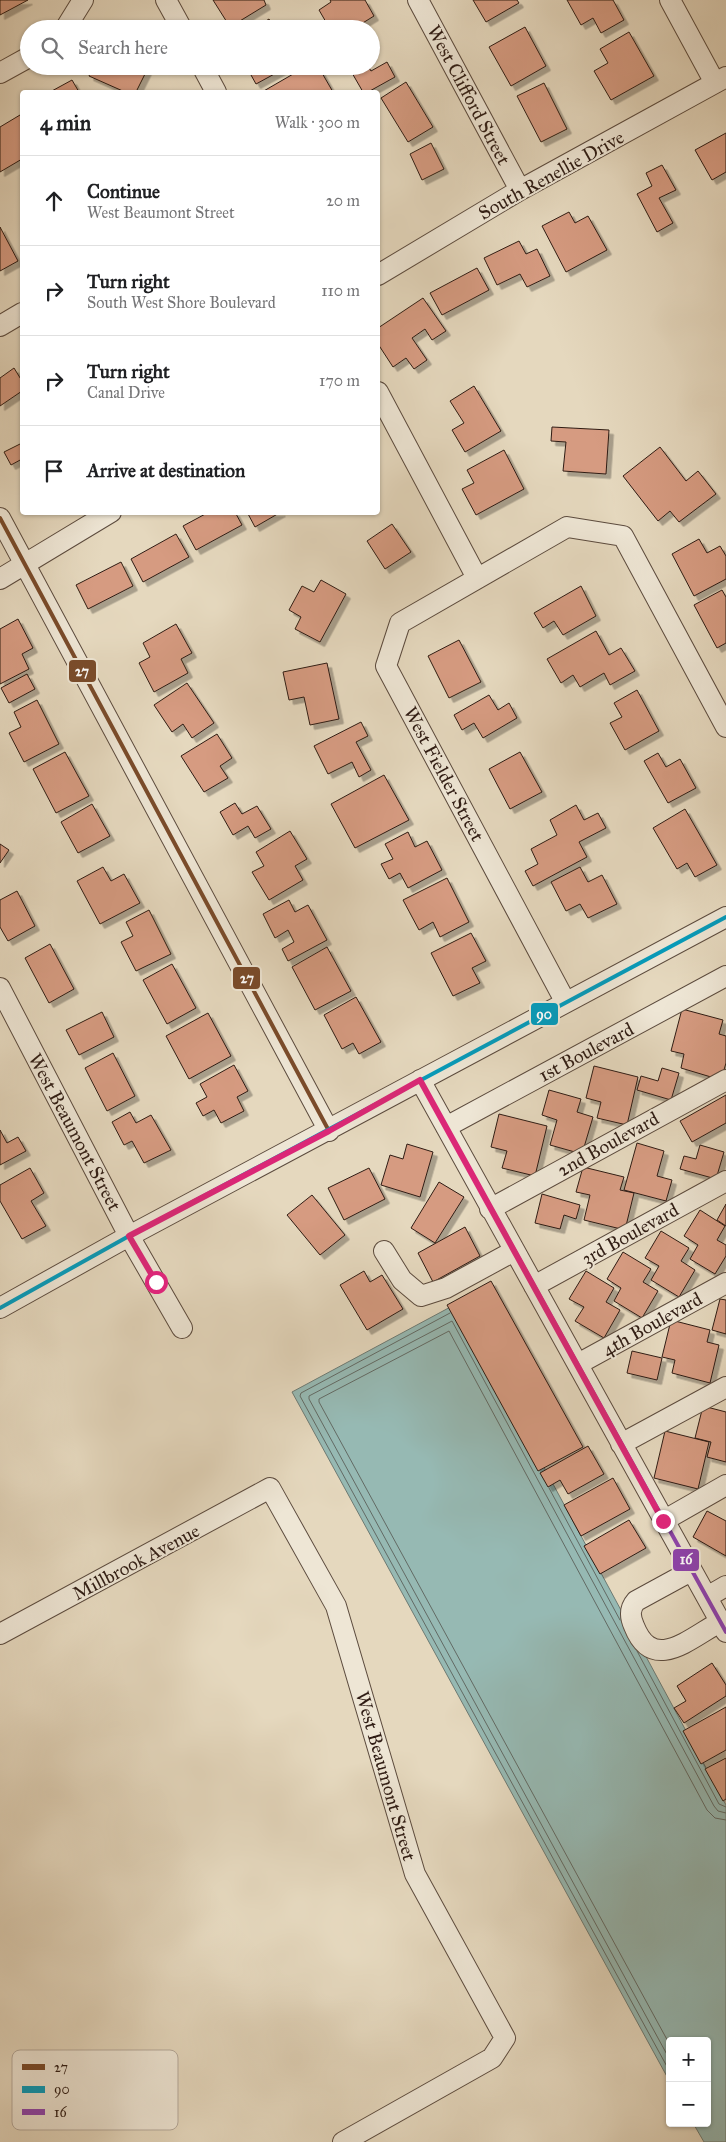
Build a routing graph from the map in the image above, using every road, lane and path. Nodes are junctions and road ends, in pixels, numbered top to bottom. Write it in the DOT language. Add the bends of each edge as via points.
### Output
graph roads {
  1 [pos="83,0"];
  2 [pos="166,0"];
  3 [pos="418,0"];
  4 [pos="670,0"];
  5 [pos="71,20"];
  6 [pos="177,20"];
  7 [pos="20,62"];
  8 [pos="0,73"];
  9 [pos="207,75"];
  10 [pos="720,80"];
  11 [pos="215,90"];
  12 [pos="520,190"];
  13 [pos="380,274"];
  14 [pos="20,314"];
  15 [pos="0,326"];
  16 [pos="380,396"];
  17 [pos="106,515"];
  18 [pos="0,518"];
  19 [pos="25,565"];
  20 [pos="477,578"];
  21 [pos="0,579"];
  22 [pos="726,727"];
  23 [pos="726,917"];
  24 [pos="726,976"];
  25 [pos="0,988"];
  26 [pos="564,1001"];
  27 [pos="420,1080"];
  28 [pos="726,1080"];
  29 [pos="442,1121"];
  30 [pos="329,1131"];
  31 [pos="726,1181"];
  32 [pos="490,1208"];
  33 [pos="129,1236"];
  34 [pos="384,1251"];
  35 [pos="514,1251"];
  36 [pos="726,1283"];
  37 [pos="534,1286"];
  38 [pos="0,1308"];
  39 [pos="182,1328"];
  40 [pos="578,1364"];
  41 [pos="726,1387"];
  42 [pos="621,1444"];
  43 [pos="726,1485"];
  44 [pos="270,1488"];
  45 [pos="663,1521"];
  46 [pos="691,1570"];
  47 [pos="726,1586"];
  48 [pos="707,1597"];
  49 [pos="723,1627"];
  50 [pos="0,1634"];
  51 [pos="343,2142"];
  1 -- 5 [label="street"];
  2 -- 6 [label="street"];
  3 -- 12 [label="street, West Clifford Street"];
  4 -- 10 [label="street"];
  7 -- 8 [label="street"];
  9 -- 11 [label="street"];
  10 -- 12 [label="street, South Renellie Drive"];
  12 -- 13 [label="street, South Renellie Drive"];
  14 -- 15 [label="street"];
  16 -- 20 [label="street"];
  17 -- 19 [label="street"];
  18 -- 19 [label="street"];
  19 -- 21 [label="street"];
  19 -- 30 [label="street"];
  20 -- 22 [label="street, West Fielder Street" via="567,527 623,536"];
  20 -- 26 [label="street, West Fielder Street" via="400,623 386,666"];
  23 -- 26 [label="street"];
  24 -- 29 [label="street, 1st Boulevard"];
  25 -- 33 [label="street, West Beaumont Street"];
  26 -- 27 [label="street"];
  27 -- 29 [label="street"];
  27 -- 30 [label="street"];
  28 -- 32 [label="street, 2nd Boulevard"];
  29 -- 32 [label="street"];
  30 -- 33 [label="street"];
  31 -- 37 [label="street, 3rd Boulevard"];
  32 -- 35 [label="street"];
  33 -- 38 [label="street"];
  33 -- 39 [label="street, West Beaumont Street"];
  34 -- 35 [label="street" via="402,1280 421,1296 446,1288"];
  35 -- 37 [label="street"];
  36 -- 40 [label="street, 4th Boulevard"];
  37 -- 40 [label="street"];
  40 -- 42 [label="street"];
  41 -- 42 [label="street"];
  42 -- 45 [label="street"];
  43 -- 45 [label="street"];
  44 -- 50 [label="street, Millbrook Avenue"];
  44 -- 51 [label="street, West Beaumont Street" via="336,1606 415,1874 505,2038 492,2058"];
  45 -- 46 [label="street"];
  46 -- 48 [label="street"];
  46 -- 49 [label="street" via="636,1601 630,1613 638,1634 652,1650 663,1652"];
  47 -- 48 [label="street"];
  48 -- 49 [label="street"];
}
